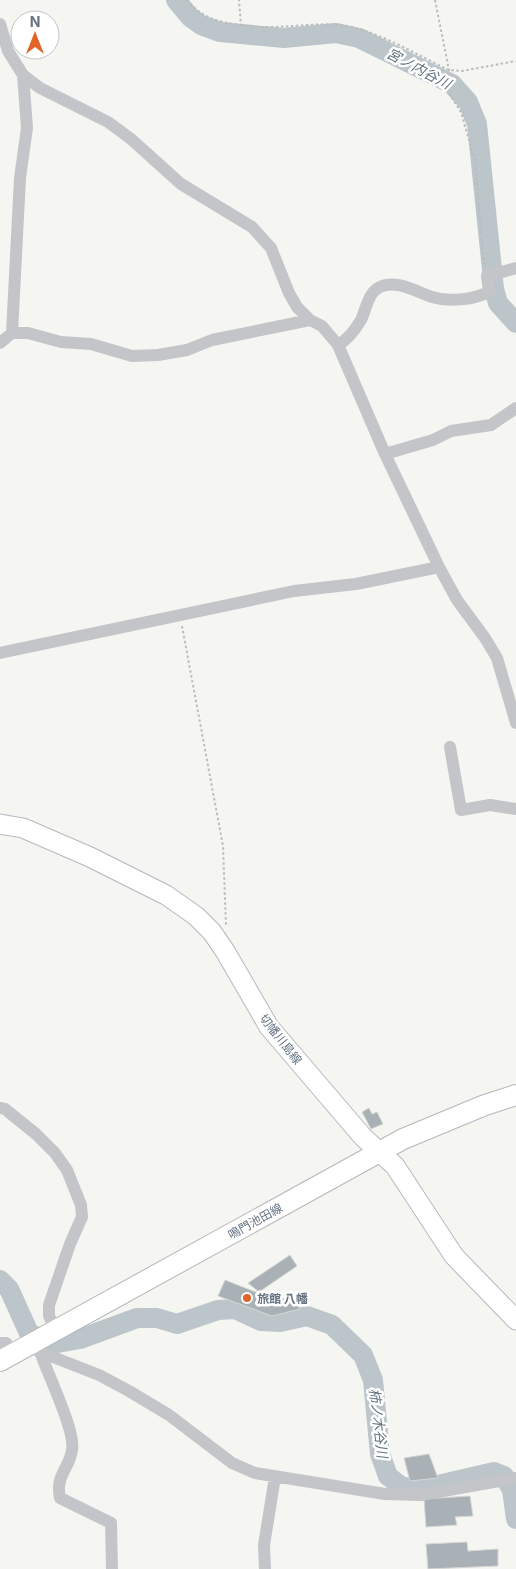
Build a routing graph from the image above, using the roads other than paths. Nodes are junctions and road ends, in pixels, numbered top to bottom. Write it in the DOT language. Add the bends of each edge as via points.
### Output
graph roads {
  1 [pos="0,24"];
  2 [pos="23,75"];
  3 [pos="516,268"];
  4 [pos="310,320"];
  5 [pos="12,333"];
  6 [pos="0,343"];
  7 [pos="338,346"];
  8 [pos="516,408"];
  9 [pos="385,454"];
  10 [pos="439,567"];
  11 [pos="0,653"];
  12 [pos="516,723"];
  13 [pos="450,747"];
  14 [pos="516,809"];
  15 [pos="0,824"];
  16 [pos="516,1095"];
  17 [pos="0,1108"];
  18 [pos="379,1152"];
  19 [pos="516,1320"];
  20 [pos="28,1345"];
  21 [pos="275,1477"];
  22 [pos="516,1478"];
  23 [pos="112,1569"];
  24 [pos="265,1569"];
  1 -- 2 [label="street" via="8,51"];
  2 -- 4 [label="street" via="40,88 108,122 131,138 181,184 252,227 270,248 289,293"];
  2 -- 5 [label="street" via="27,128 20,178"];
  3 -- 7 [label="street" via="492,274 489,292 479,297 433,297 409,288 379,287 371,295 360,321"];
  4 -- 5 [label="street" via="212,340 187,350 158,355 132,356 91,344"];
  4 -- 7 [label="street" via="322,326"];
  5 -- 6 [label="street"];
  7 -- 9 [label="street"];
  8 -- 9 [label="street" via="491,425 451,432"];
  9 -- 10 [label="street"];
  10 -- 11 [label="street" via="356,584 294,591"];
  10 -- 12 [label="street" via="457,600 497,658"];
  13 -- 14 [label="street" via="461,810 490,805"];
  15 -- 18 [label="main road, 切幡川島線" via="23,828 90,857 166,895 196,916 225,951 269,1026"];
  16 -- 18 [label="main road, 鳴門池田線" via="417,1133"];
  17 -- 20 [label="street" via="36,1134 54,1153 67,1170 81,1204 82,1217 49,1306 49,1316"];
  18 -- 19 [label="main road, 切幡川島線" via="398,1170 454,1256"];
  18 -- 20 [label="main road, 鳴門池田線"];
  20 -- 21 [label="street" via="99,1375 169,1415 232,1463"];
  20 -- 23 [label="street" via="71,1435 72,1450 57,1486 60,1498 112,1523"];
  21 -- 22 [label="street" via="385,1494 421,1495"];
  21 -- 24 [label="street" via="264,1545"];
}
